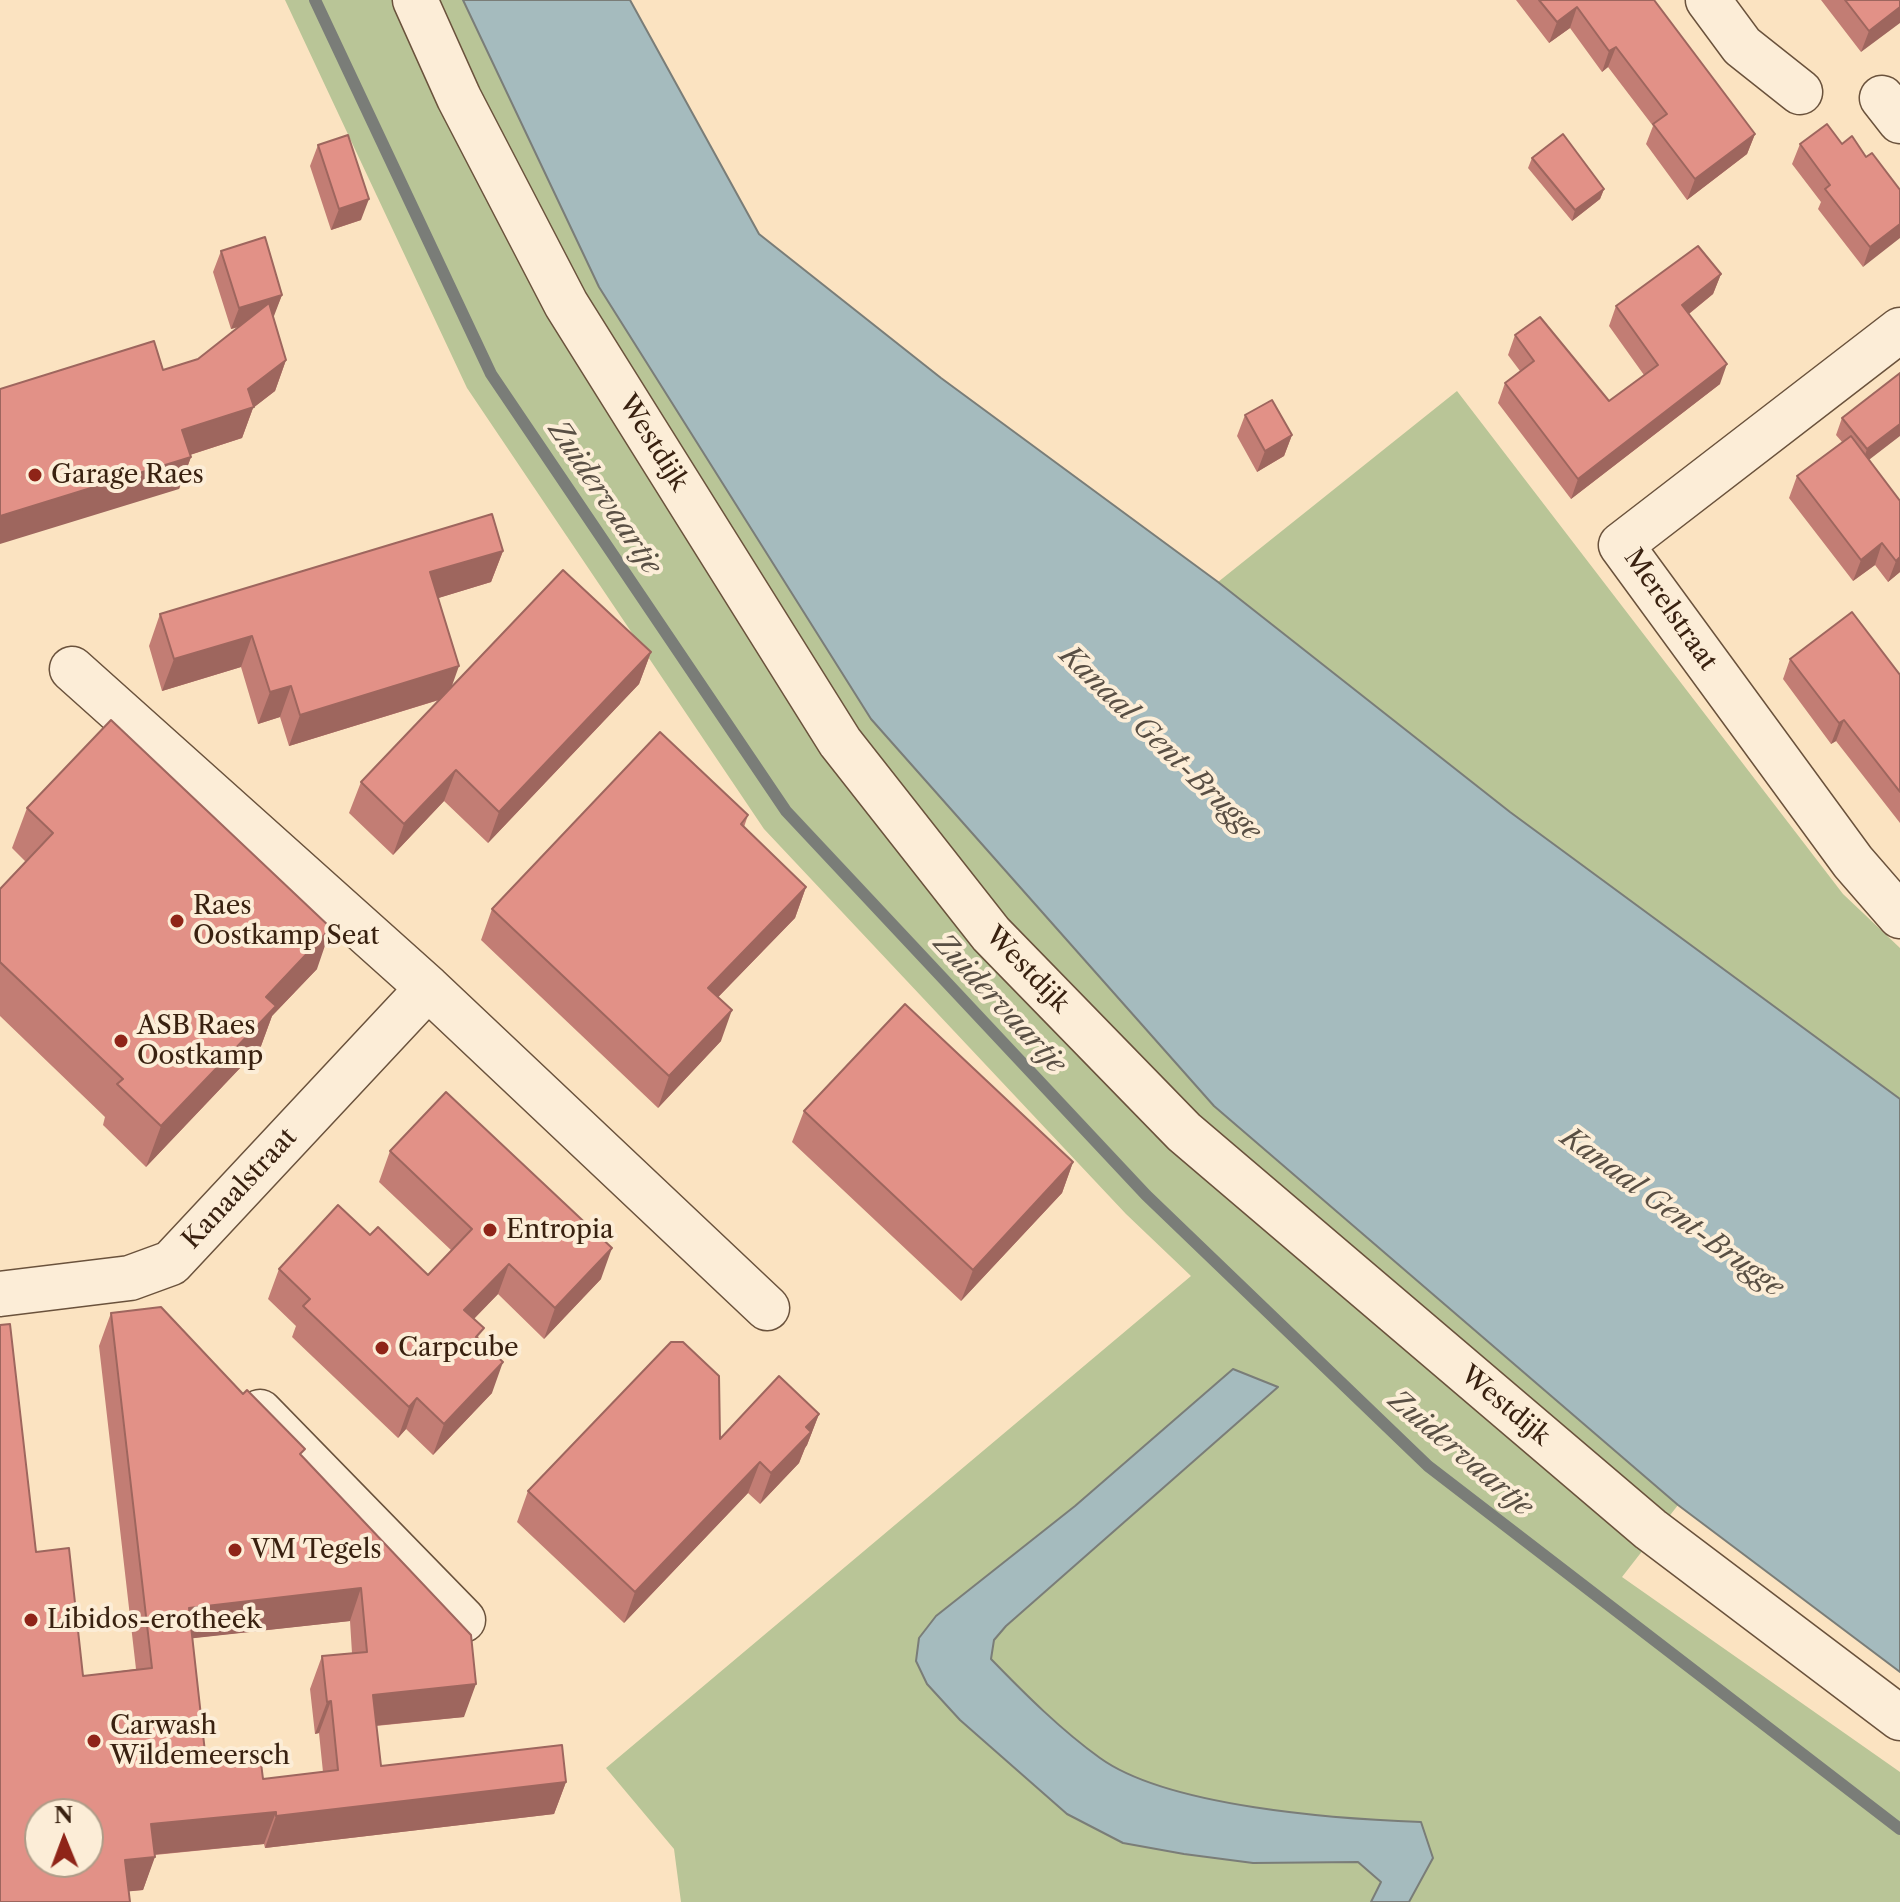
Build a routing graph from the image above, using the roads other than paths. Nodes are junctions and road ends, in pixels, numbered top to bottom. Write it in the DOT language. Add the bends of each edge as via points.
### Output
graph roads {
  1 [pos="415,0"];
  2 [pos="1708,0"];
  3 [pos="1800,92"];
  4 [pos="1900,330"];
  5 [pos="72,669"];
  6 [pos="1900,916"];
  7 [pos="428,988"];
  8 [pos="130,1278"];
  9 [pos="0,1294"];
  10 [pos="767,1308"];
  11 [pos="161,1310"];
  12 [pos="236,1387"];
  13 [pos="463,1620"];
  14 [pos="1900,1718"];
  1 -- 14 [label="street, Westdijk" via="459,98 566,304 840,742 991,934 1184,1132 1650,1529"];
  2 -- 3 [label="street" via="1742,46"];
  4 -- 6 [label="street, Merelstraat" via="1621,545 1807,801"];
  5 -- 7 [label="street"];
  7 -- 8 [label="street, Kanaalstraat" via="171,1263"];
  7 -- 10 [label="street"];
  8 -- 9 [label="street, Kanaalstraat"];
  8 -- 11 [label="street"];
  12 -- 13 [label="street"];
}
